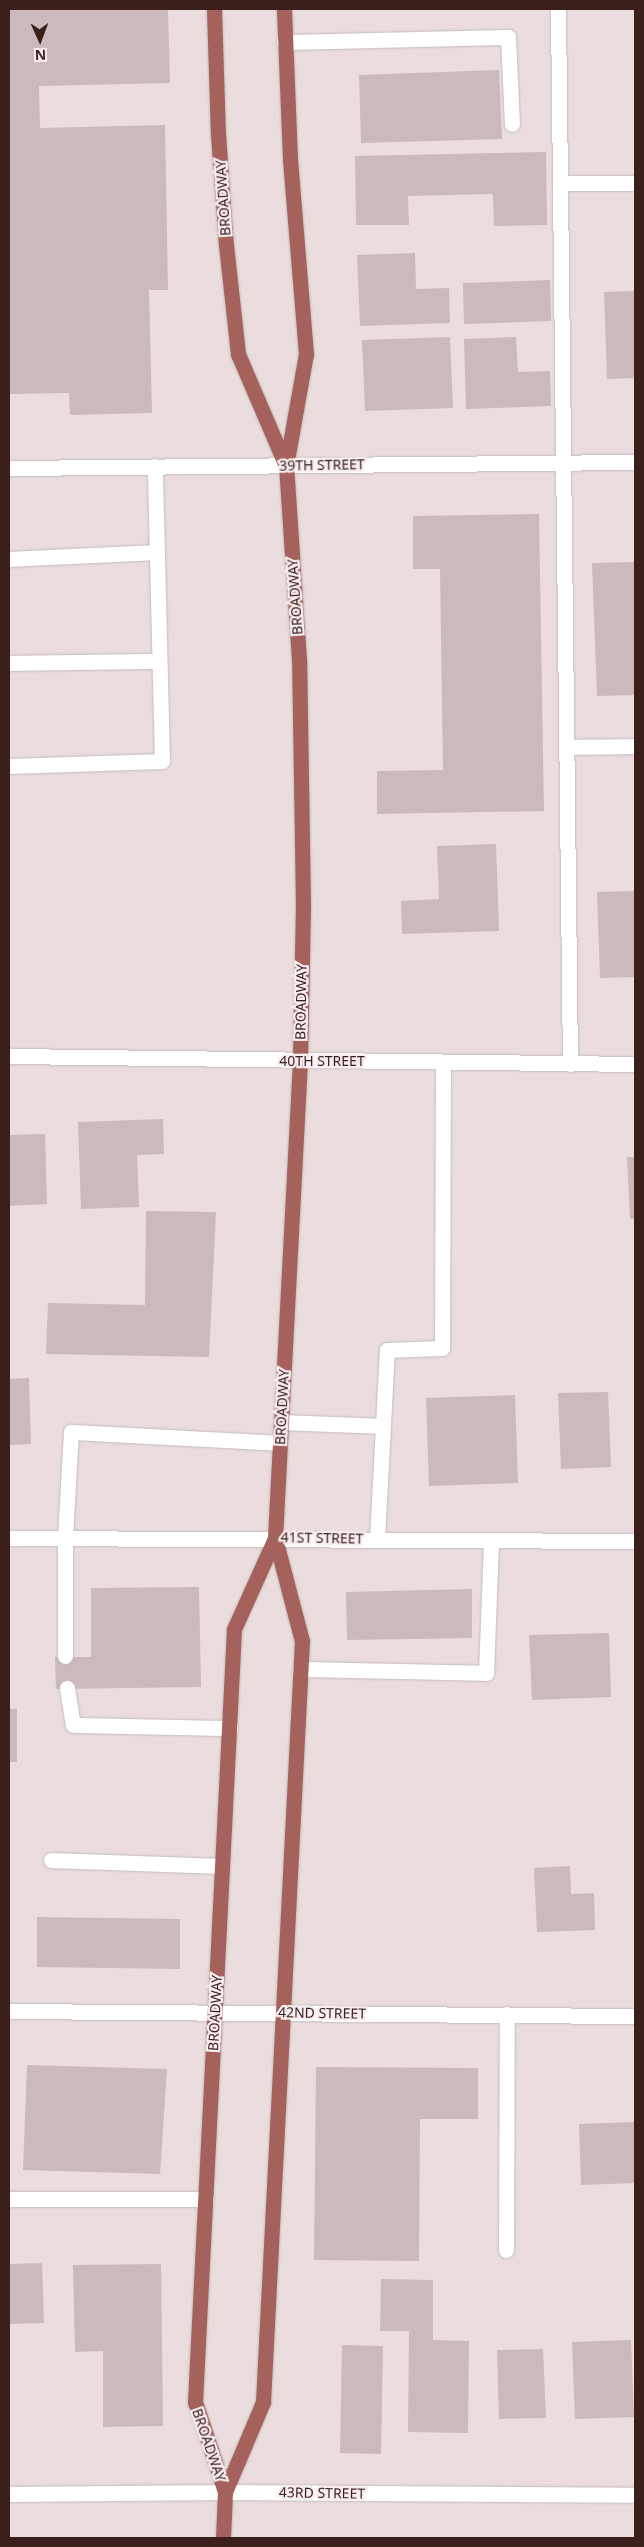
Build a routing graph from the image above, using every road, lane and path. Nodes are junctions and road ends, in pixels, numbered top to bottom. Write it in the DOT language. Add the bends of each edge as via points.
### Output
graph roads {
  1 [pos="214,9"];
  2 [pos="284,9"];
  3 [pos="558,9"];
  4 [pos="284,42"];
  5 [pos="512,124"];
  6 [pos="560,183"];
  7 [pos="635,183"];
  8 [pos="635,462"];
  9 [pos="564,463"];
  10 [pos="155,466"];
  11 [pos="286,466"];
  12 [pos="9,468"];
  13 [pos="156,552"];
  14 [pos="9,559"];
  15 [pos="159,661"];
  16 [pos="9,664"];
  17 [pos="635,746"];
  18 [pos="567,747"];
  19 [pos="9,766"];
  20 [pos="9,1056"];
  21 [pos="300,1061"];
  22 [pos="443,1062"];
  23 [pos="570,1064"];
  24 [pos="635,1064"];
  25 [pos="281,1422"];
  26 [pos="382,1426"];
  27 [pos="280,1443"];
  28 [pos="9,1538"];
  29 [pos="65,1538"];
  30 [pos="275,1538"];
  31 [pos="378,1539"];
  32 [pos="491,1540"];
  33 [pos="635,1541"];
  34 [pos="65,1656"];
  35 [pos="300,1669"];
  36 [pos="67,1688"];
  37 [pos="230,1728"];
  38 [pos="52,1860"];
  39 [pos="222,1866"];
  40 [pos="9,2011"];
  41 [pos="216,2012"];
  42 [pos="283,2012"];
  43 [pos="507,2014"];
  44 [pos="635,2016"];
  45 [pos="9,2199"];
  46 [pos="206,2199"];
  47 [pos="506,2250"];
  48 [pos="225,2492"];
  49 [pos="9,2494"];
  50 [pos="635,2495"];
  51 [pos="223,2538"];
  1 -- 11 [label="main road, BROADWAY" via="218,134 238,354"];
  2 -- 4 [label="main road, BROADWAY"];
  3 -- 6 [label="street"];
  4 -- 5 [label="street" via="508,37"];
  4 -- 11 [label="main road, BROADWAY" via="306,354"];
  6 -- 7 [label="street"];
  6 -- 9 [label="street"];
  8 -- 9 [label="street, 39TH STREET"];
  9 -- 11 [label="street, 39TH STREET"];
  9 -- 18 [label="street"];
  10 -- 11 [label="street, 39TH STREET"];
  10 -- 12 [label="street, 39TH STREET"];
  10 -- 13 [label="street"];
  11 -- 21 [label="main road, BROADWAY" via="299,660 302,764"];
  13 -- 14 [label="street"];
  13 -- 15 [label="street"];
  15 -- 16 [label="street"];
  15 -- 19 [label="street" via="162,761"];
  17 -- 18 [label="street"];
  18 -- 23 [label="street"];
  20 -- 21 [label="street, 40TH STREET"];
  21 -- 22 [label="street, 40TH STREET"];
  21 -- 25 [label="main road, BROADWAY"];
  22 -- 23 [label="street, 40TH STREET"];
  22 -- 26 [label="street" via="442,1348 386,1350"];
  23 -- 24 [label="street, 40TH STREET"];
  25 -- 26 [label="street"];
  25 -- 27 [label="main road, BROADWAY"];
  26 -- 31 [label="street"];
  27 -- 29 [label="street" via="71,1432"];
  27 -- 30 [label="main road, BROADWAY"];
  28 -- 29 [label="street, 41ST STREET"];
  29 -- 30 [label="street, 41ST STREET"];
  29 -- 34 [label="street"];
  30 -- 31 [label="street, 41ST STREET"];
  30 -- 35 [label="main road, BROADWAY" via="302,1641"];
  30 -- 37 [label="main road, BROADWAY" via="234,1629"];
  31 -- 32 [label="street, 41ST STREET"];
  32 -- 33 [label="street, 41ST STREET"];
  32 -- 35 [label="street" via="486,1673"];
  35 -- 42 [label="main road, BROADWAY"];
  36 -- 37 [label="street" via="73,1725"];
  37 -- 39 [label="main road, BROADWAY"];
  38 -- 39 [label="street"];
  39 -- 41 [label="main road, BROADWAY"];
  40 -- 41 [label="street, 42ND STREET"];
  41 -- 42 [label="street, 42ND STREET"];
  41 -- 46 [label="main road, BROADWAY"];
  42 -- 43 [label="street, 42ND STREET"];
  42 -- 48 [label="main road, BROADWAY" via="263,2402"];
  43 -- 44 [label="street, 42ND STREET"];
  43 -- 47 [label="street"];
  45 -- 46 [label="street"];
  46 -- 48 [label="main road, BROADWAY" via="195,2402"];
  48 -- 49 [label="street, 43RD STREET"];
  48 -- 50 [label="street, 43RD STREET"];
  48 -- 51 [label="main road, BROADWAY"];
}
